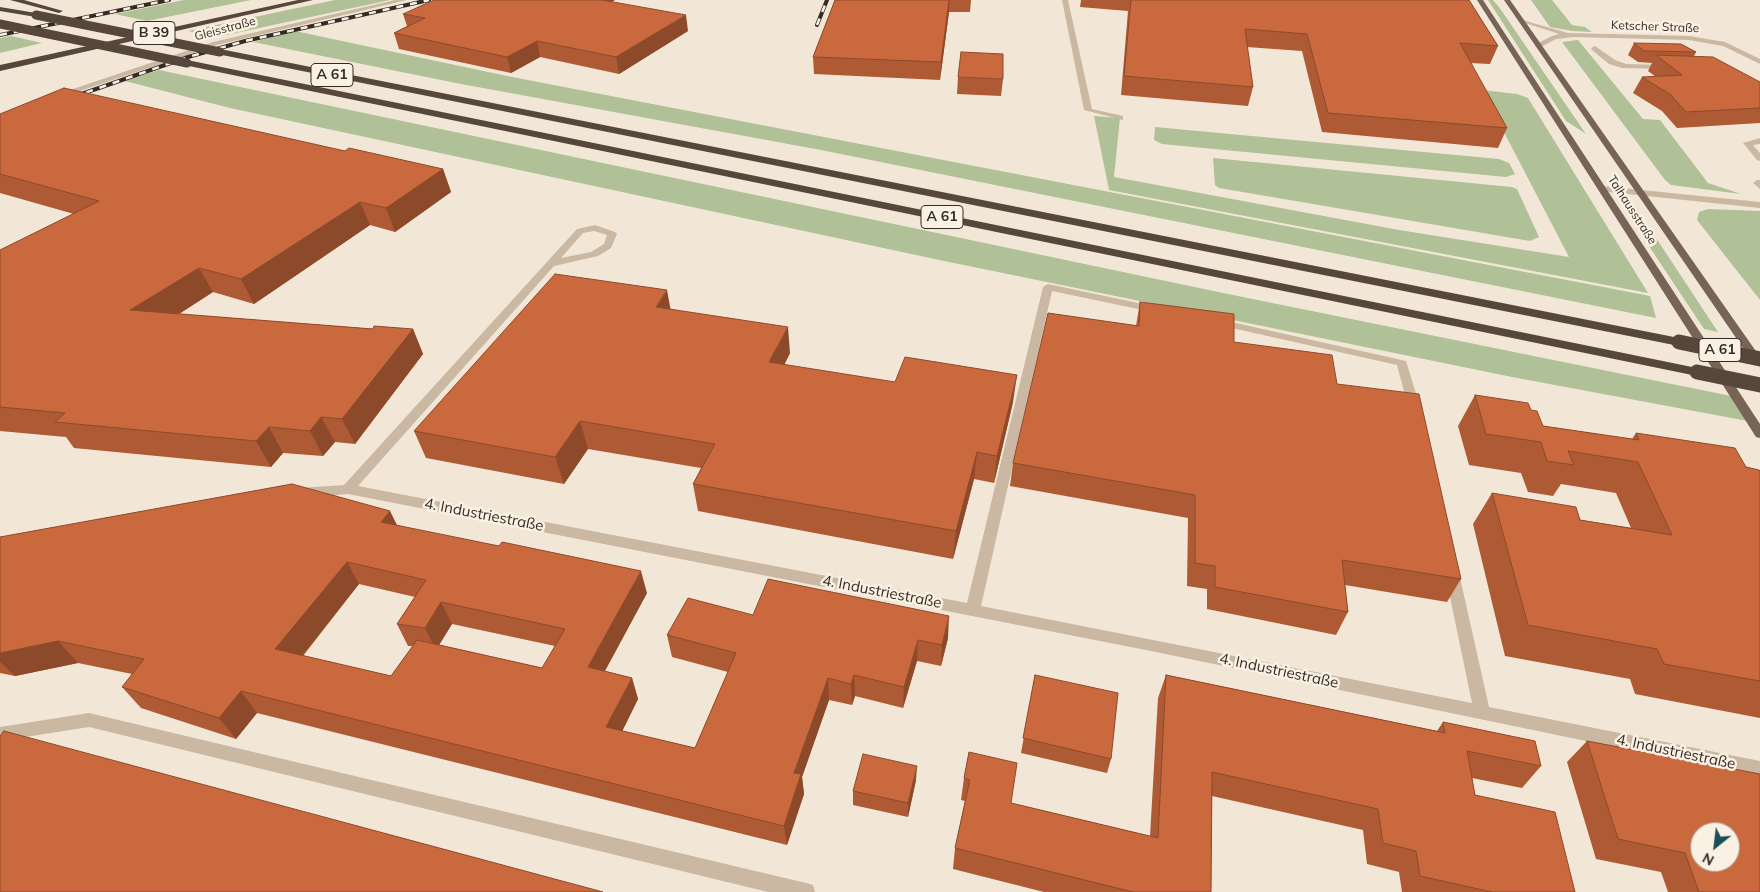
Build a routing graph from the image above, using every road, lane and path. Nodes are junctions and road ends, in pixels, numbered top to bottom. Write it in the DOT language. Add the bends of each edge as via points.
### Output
graph roads {
  1 [pos="14,0"];
  2 [pos="270,0"];
  3 [pos="309,0"];
  4 [pos="404,0"];
  5 [pos="1065,0"];
  6 [pos="1480,0"];
  7 [pos="1507,0"];
  8 [pos="0,8"];
  9 [pos="1521,20"];
  10 [pos="0,24"];
  11 [pos="1574,36"];
  12 [pos="1689,38"];
  13 [pos="168,42"];
  14 [pos="1540,46"];
  15 [pos="1595,48"];
  16 [pos="1706,51"];
  17 [pos="0,59"];
  18 [pos="1760,62"];
  19 [pos="0,68"];
  20 [pos="1674,68"];
  21 [pos="55,96"];
  22 [pos="1120,118"];
  23 [pos="1760,141"];
  24 [pos="1760,158"];
  25 [pos="1602,189"];
  26 [pos="1641,193"];
  27 [pos="1760,205"];
  28 [pos="554,263"];
  29 [pos="1174,313"];
  30 [pos="1204,319"];
  31 [pos="1760,358"];
  32 [pos="1760,365"];
  33 [pos="1760,385"];
  34 [pos="1418,420"];
  35 [pos="1760,434"];
  36 [pos="348,488"];
  37 [pos="290,495"];
  38 [pos="1448,557"];
  39 [pos="973,609"];
  40 [pos="1482,712"];
  41 [pos="0,734"];
  42 [pos="1760,769"];
  43 [pos="806,892"];
  1 -- 13 [label="highway, A 61, bridge" via="138,30"];
  2 -- 17 [label="highway, B 39"];
  3 -- 19 [label="highway, B 39"];
  4 -- 21 [label="street, Gleisstraße" via="214,42"];
  5 -- 22 [label="street" via="1088,110"];
  6 -- 25 [label="main road, Talhausstraße"];
  7 -- 9 [label="main road, Talhausstraße"];
  8 -- 13 [label="highway, A 61, bridge"];
  9 -- 11 [label="street, Ketscher Straße"];
  9 -- 14 [label="main road, Talhausstraße"];
  10 -- 33 [label="highway, A 61, bridge"];
  11 -- 12 [label="street, Ketscher Straße"];
  11 -- 14 [label="street, Ketscher Straße" via="1554,37"];
  12 -- 16 [label="street"];
  12 -- 18 [label="street, Ketscher Straße" via="1725,44"];
  13 -- 31 [label="highway, A 61, bridge"];
  14 -- 26 [label="main road, Talhausstraße"];
  15 -- 20 [label="street" via="1612,62 1625,66"];
  23 -- 24 [label="street" via="1747,143"];
  25 -- 26 [label="street"];
  25 -- 35 [label="main road, Talhausstraße"];
  26 -- 27 [label="street"];
  26 -- 32 [label="main road, Talhausstraße"];
  28 -- 28 [label="street" via="580,231 595,228 612,234 608,246 594,254"];
  28 -- 36 [label="street"];
  29 -- 39 [label="street" via="1048,287"];
  30 -- 34 [label="street" via="1402,363"];
  36 -- 37 [label="street, 4. Industriestraße"];
  36 -- 39 [label="street, 4. Industriestraße"];
  38 -- 40 [label="street"];
  39 -- 40 [label="street, 4. Industriestraße"];
  40 -- 42 [label="street, 4. Industriestraße"];
  41 -- 43 [label="street" via="89,720"];
}
